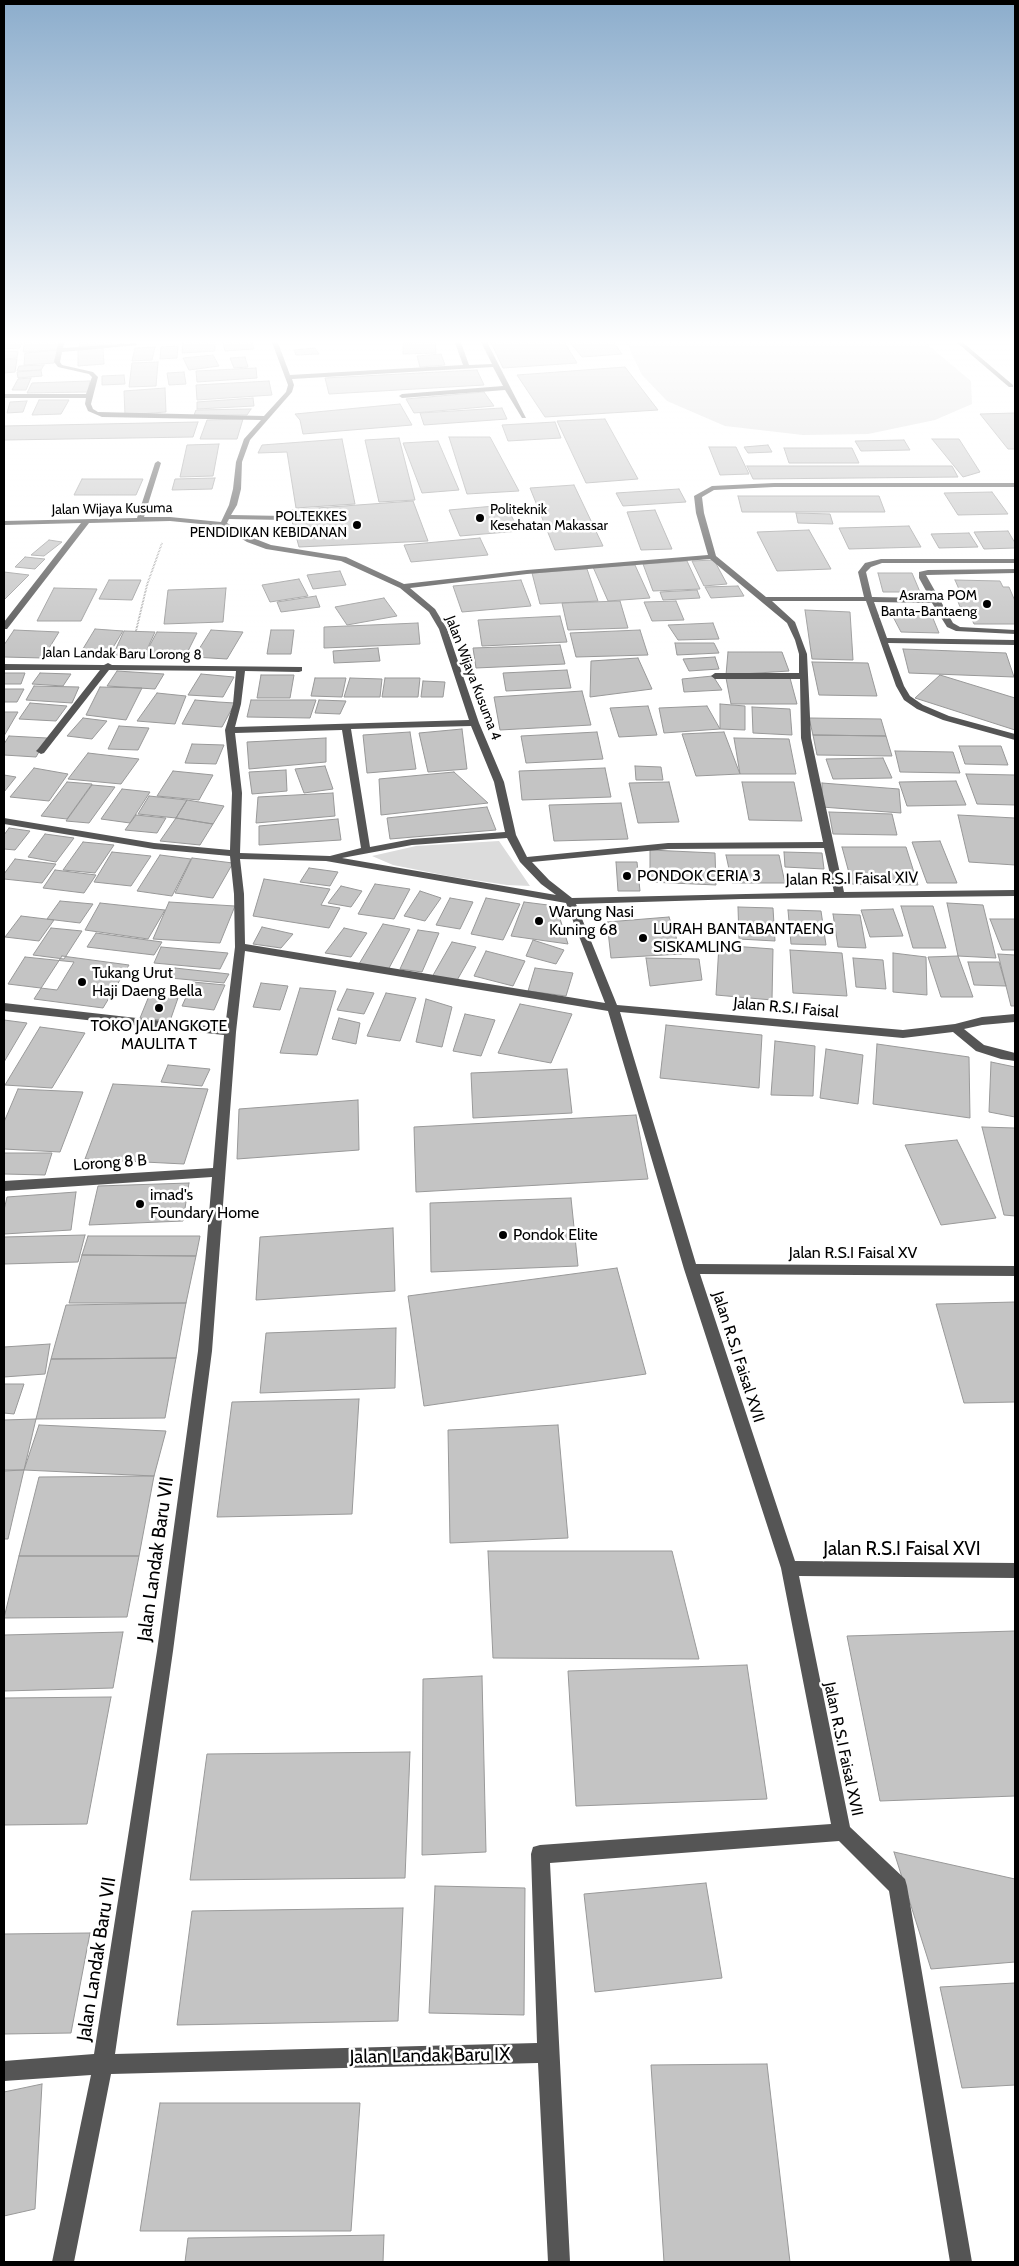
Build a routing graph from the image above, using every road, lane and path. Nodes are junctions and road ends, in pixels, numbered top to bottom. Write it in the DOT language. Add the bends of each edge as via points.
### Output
graph roads {
  1 [pos="244,446"];
  2 [pos="158,463"];
  3 [pos="1015,485"];
  4 [pos="285,518"];
  5 [pos="140,520"];
  6 [pos="170,520"];
  7 [pos="225,520"];
  8 [pos="88,521"];
  9 [pos="4,523"];
  10 [pos="712,557"];
  11 [pos="1015,561"];
  12 [pos="1015,571"];
  13 [pos="403,586"];
  14 [pos="764,599"];
  15 [pos="869,599"];
  16 [pos="935,601"];
  17 [pos="4,627"];
  18 [pos="136,631"];
  19 [pos="1015,632"];
  20 [pos="883,640"];
  21 [pos="1015,642"];
  22 [pos="108,666"];
  23 [pos="4,667"];
  24 [pos="241,669"];
  25 [pos="299,669"];
  26 [pos="715,676"];
  27 [pos="804,676"];
  28 [pos="474,723"];
  29 [pos="346,726"];
  30 [pos="230,730"];
  31 [pos="1015,737"];
  32 [pos="41,750"];
  33 [pos="4,821"];
  34 [pos="511,835"];
  35 [pos="829,845"];
  36 [pos="366,850"];
  37 [pos="235,854"];
  38 [pos="326,858"];
  39 [pos="524,860"];
  40 [pos="1015,893"];
  41 [pos="840,895"];
  42 [pos="570,901"];
  43 [pos="240,947"];
  44 [pos="4,1007"];
  45 [pos="613,1008"];
  46 [pos="1015,1018"];
  47 [pos="956,1028"];
  48 [pos="230,1032"];
  49 [pos="1015,1057"];
  50 [pos="219,1172"];
  51 [pos="4,1186"];
  52 [pos="691,1270"];
  53 [pos="1015,1271"];
  54 [pos="789,1568"];
  55 [pos="1015,1570"];
  56 [pos="842,1832"];
  57 [pos="548,2053"];
  58 [pos="103,2064"];
  59 [pos="4,2071"];
  60 [pos="63,2262"];
  61 [pos="559,2262"];
  62 [pos="961,2262"];
  1 -- 7 [label="street" via="237,489"];
  2 -- 5 [label="street"];
  3 -- 10 [label="street" via="712,488 698,496"];
  4 -- 7 [label="street, Jalan Wijaya Kusuma"];
  5 -- 6 [label="street, Jalan Wijaya Kusuma"];
  5 -- 8 [label="street, Jalan Wijaya Kusuma"];
  6 -- 7 [label="street, Jalan Wijaya Kusuma"];
  6 -- 18 [label="path" via="147,585"];
  7 -- 13 [label="street, Jalan Wijaya Kusuma 4" via="250,540 269,547 343,559"];
  8 -- 9 [label="street, Jalan Wijaya Kusuma"];
  8 -- 17 [label="street"];
  10 -- 13 [label="street"];
  10 -- 14 [label="street"];
  11 -- 15 [label="street" via="881,561 868,565 862,572"];
  12 -- 16 [label="street" via="922,574"];
  13 -- 28 [label="street, Jalan Wijaya Kusuma 4" via="432,611 443,629"];
  14 -- 15 [label="street"];
  14 -- 27 [label="street" via="791,622 803,654"];
  15 -- 16 [label="street"];
  15 -- 20 [label="street"];
  16 -- 19 [label="street" via="950,625 959,629"];
  20 -- 21 [label="street"];
  20 -- 31 [label="street" via="907,698 946,718"];
  22 -- 23 [label="street, Jalan Landak Baru Lorong 8"];
  22 -- 24 [label="street, Jalan Landak Baru Lorong 8"];
  22 -- 32 [label="street"];
  24 -- 25 [label="street, Jalan Landak Baru Lorong 8"];
  24 -- 30 [label="street"];
  26 -- 27 [label="street"];
  27 -- 35 [label="street" via="806,738"];
  28 -- 29 [label="street"];
  28 -- 34 [label="street, Jalan Wijaya Kusuma 4" via="499,782"];
  29 -- 30 [label="street"];
  29 -- 36 [label="street"];
  30 -- 37 [label="street" via="237,793"];
  33 -- 37 [label="street" via="154,846"];
  34 -- 36 [label="street" via="412,842"];
  34 -- 39 [label="street, Jalan Wijaya Kusuma 4"];
  35 -- 39 [label="street" via="668,846"];
  35 -- 41 [label="street"];
  36 -- 38 [label="street"];
  37 -- 38 [label="street"];
  37 -- 43 [label="street, Jalan Landak Baru VII"];
  38 -- 42 [label="street, Jalan R.S.I Faisal XIV"];
  39 -- 42 [label="street"];
  40 -- 41 [label="street, Jalan R.S.I Faisal XIV"];
  41 -- 42 [label="street, Jalan R.S.I Faisal XIV"];
  42 -- 45 [label="street, Jalan R.S.I Faisal XVII"];
  43 -- 45 [label="street, Jalan R.S.I Faisal"];
  43 -- 48 [label="street, Jalan Landak Baru VII"];
  44 -- 48 [label="street"];
  45 -- 47 [label="street, Jalan R.S.I Faisal" via="903,1034"];
  45 -- 52 [label="street, Jalan R.S.I Faisal XVII"];
  46 -- 47 [label="street, Jalan R.S.I Faisal" via="982,1020"];
  47 -- 49 [label="street" via="980,1048 1001,1056"];
  48 -- 50 [label="street, Jalan Landak Baru VII"];
  50 -- 51 [label="street, Lorong 8 B"];
  50 -- 58 [label="street, Jalan Landak Baru VII" via="202,1370 165,1652"];
  52 -- 53 [label="street, Jalan R.S.I Faisal XV"];
  52 -- 54 [label="street, Jalan R.S.I Faisal XVII"];
  54 -- 55 [label="street, Jalan R.S.I Faisal XVI"];
  54 -- 56 [label="street, Jalan R.S.I Faisal XVII"];
  56 -- 57 [label="street" via="540,1854"];
  56 -- 62 [label="street" via="898,1886"];
  57 -- 58 [label="street, Jalan Landak Baru IX"];
  57 -- 61 [label="street"];
  58 -- 59 [label="street, Jalan Landak Baru IX"];
  58 -- 60 [label="street, Jalan Landak Baru VII"];
}
